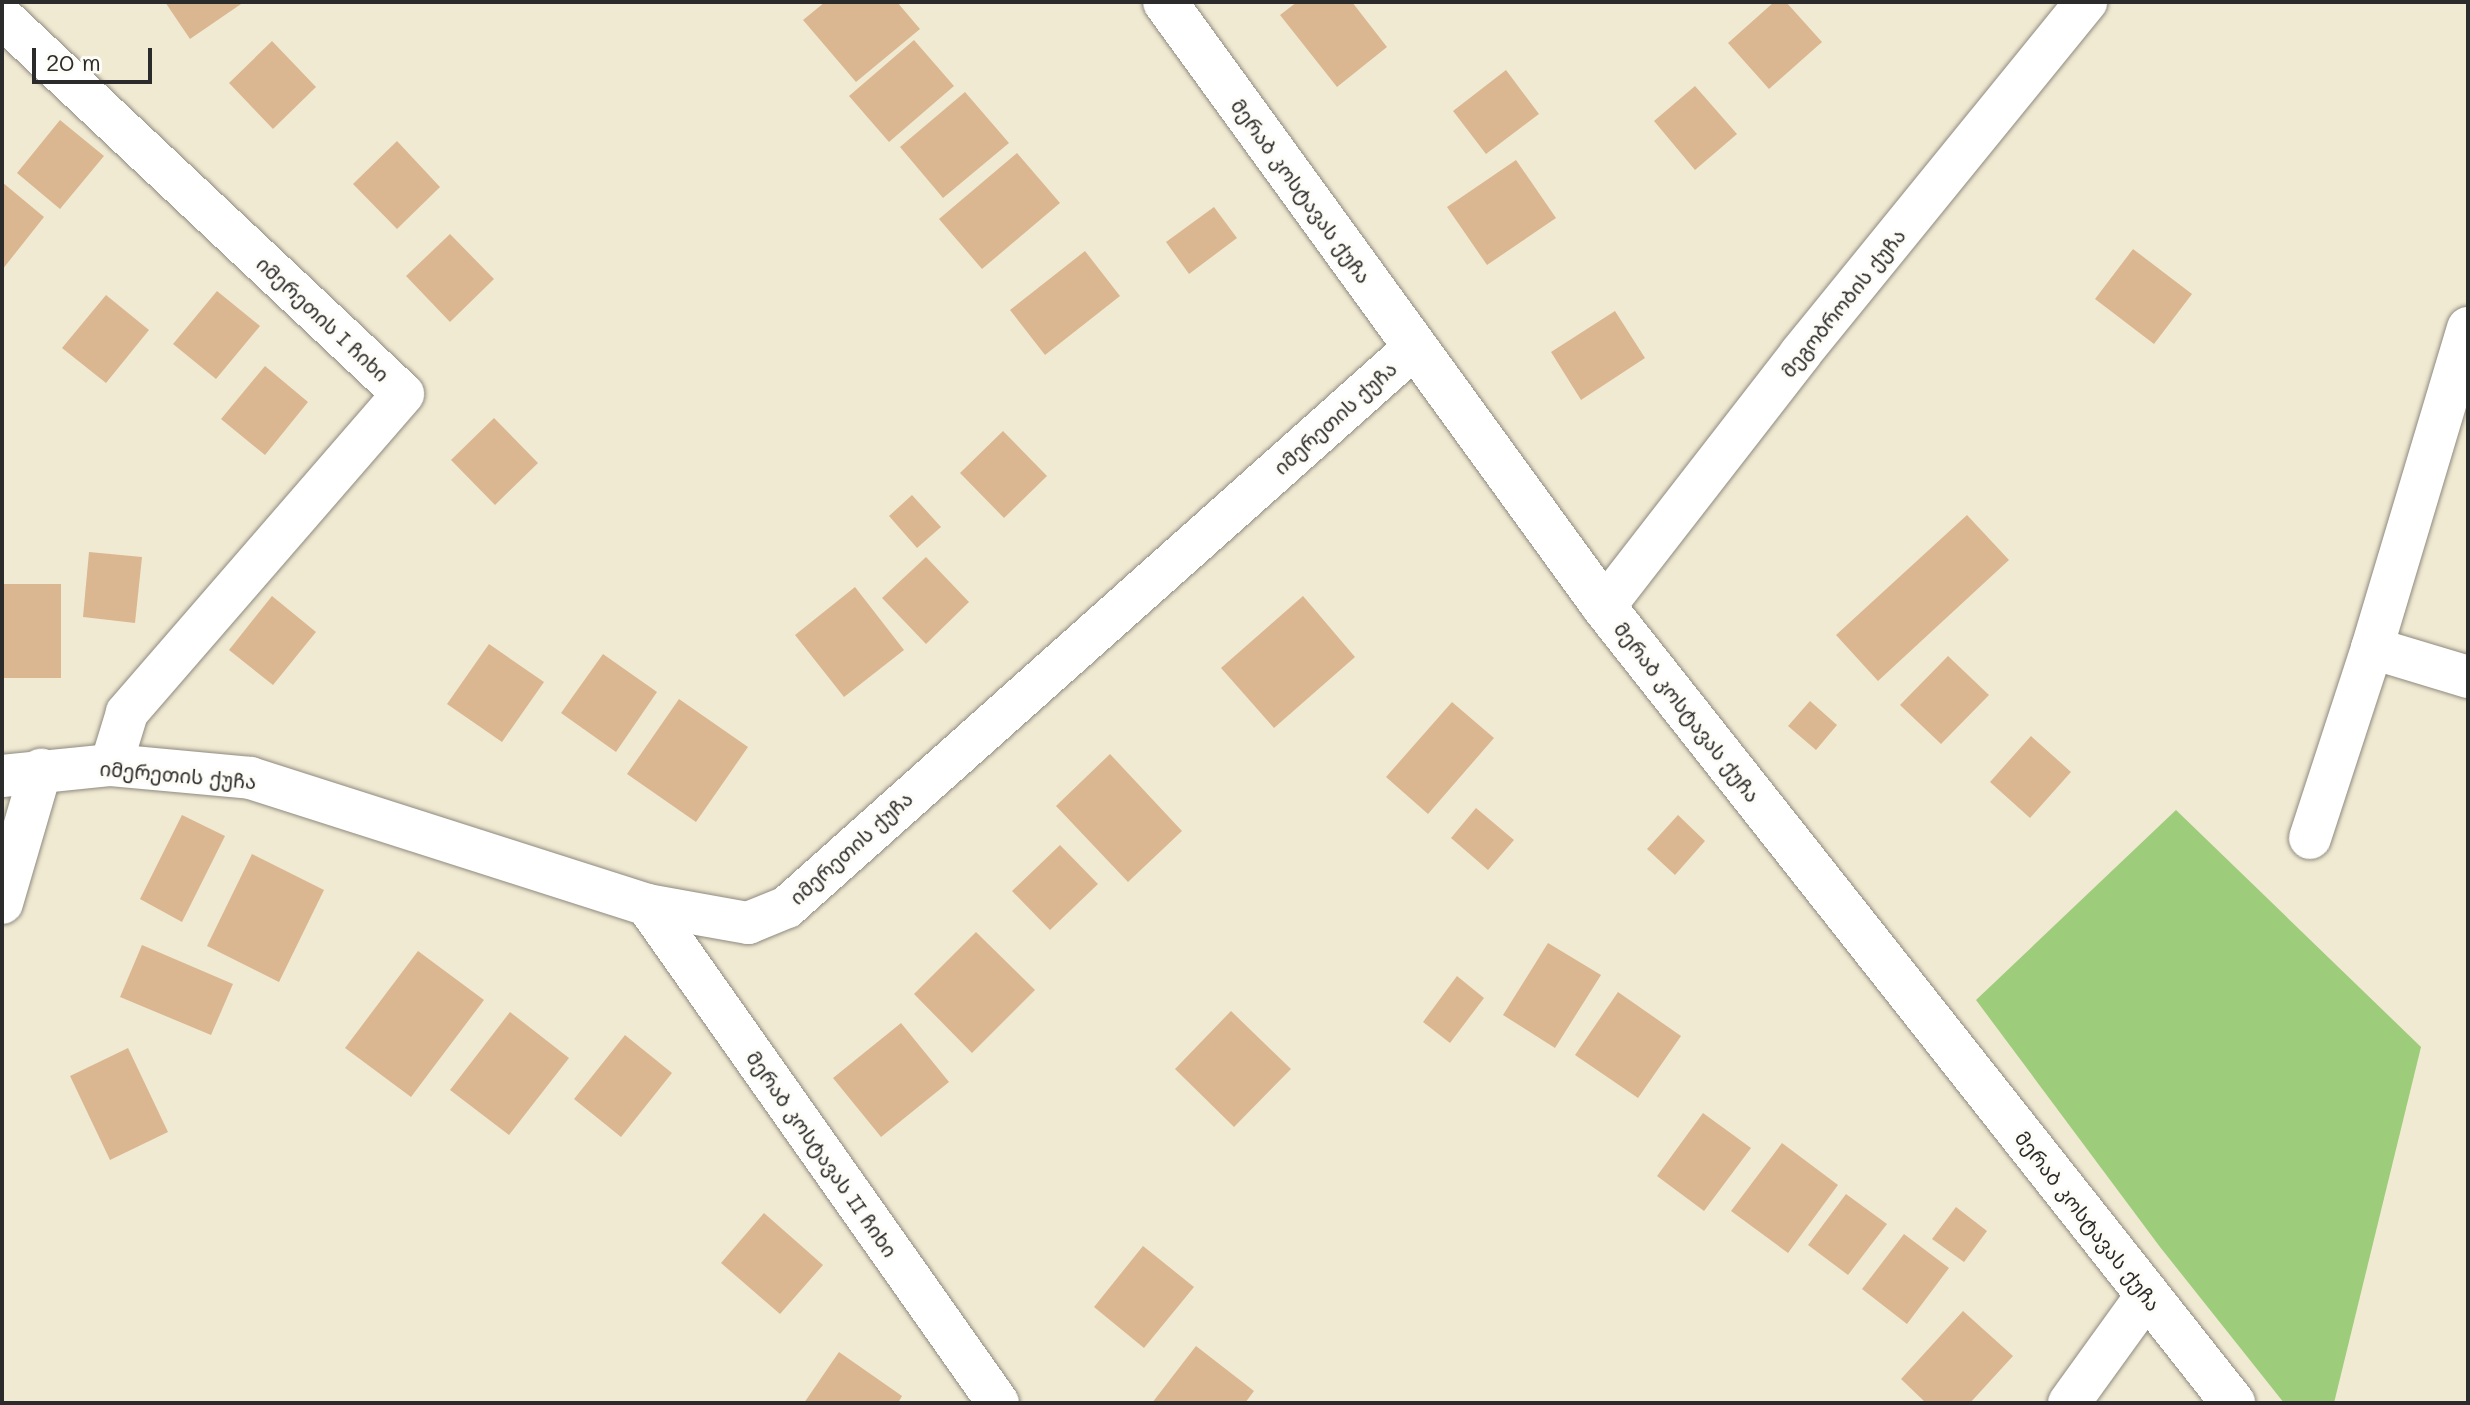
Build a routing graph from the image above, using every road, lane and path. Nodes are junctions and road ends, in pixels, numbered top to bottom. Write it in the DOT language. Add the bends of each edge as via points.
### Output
graph roads {
  1 [pos="1165,2"];
  2 [pos="2086,2"];
  3 [pos="2,17"];
  4 [pos="2468,328"];
  5 [pos="1414,348"];
  6 [pos="1604,607"];
  7 [pos="2372,648"];
  8 [pos="2468,677"];
  9 [pos="111,765"];
  10 [pos="22,773"];
  11 [pos="2310,838"];
  12 [pos="2,903"];
  13 [pos="647,905"];
  14 [pos="2147,1295"];
  15 [pos="998,1403"];
  16 [pos="2069,1403"];
  17 [pos="2233,1403"];
  1 -- 5 [label="main road, მერაბ კოსტავას ქუჩა"];
  2 -- 6 [label="street, მეგობრობის ქუჩა" via="1800,354"];
  3 -- 9 [label="street, იმერეთის I ჩიხი" via="403,394 127,713"];
  4 -- 7 [label="street"];
  5 -- 6 [label="main road, მერაბ კოსტავას ქუჩა"];
  5 -- 13 [label="street, იმერეთის ქუჩა" via="787,907 748,923"];
  6 -- 14 [label="main road, მერაბ კოსტავას ქუჩა"];
  7 -- 8 [label="street"];
  7 -- 11 [label="street"];
  9 -- 10 [label="street, იმერეთის ქუჩა"];
  9 -- 13 [label="street, იმერეთის ქუჩა" via="250,778"];
  10 -- 12 [label="street"];
  13 -- 15 [label="street, მერაბ კოსტავას II ჩიხი"];
  14 -- 16 [label="street"];
  14 -- 17 [label="main road, მერაბ კოსტავას ქუჩა"];
}
